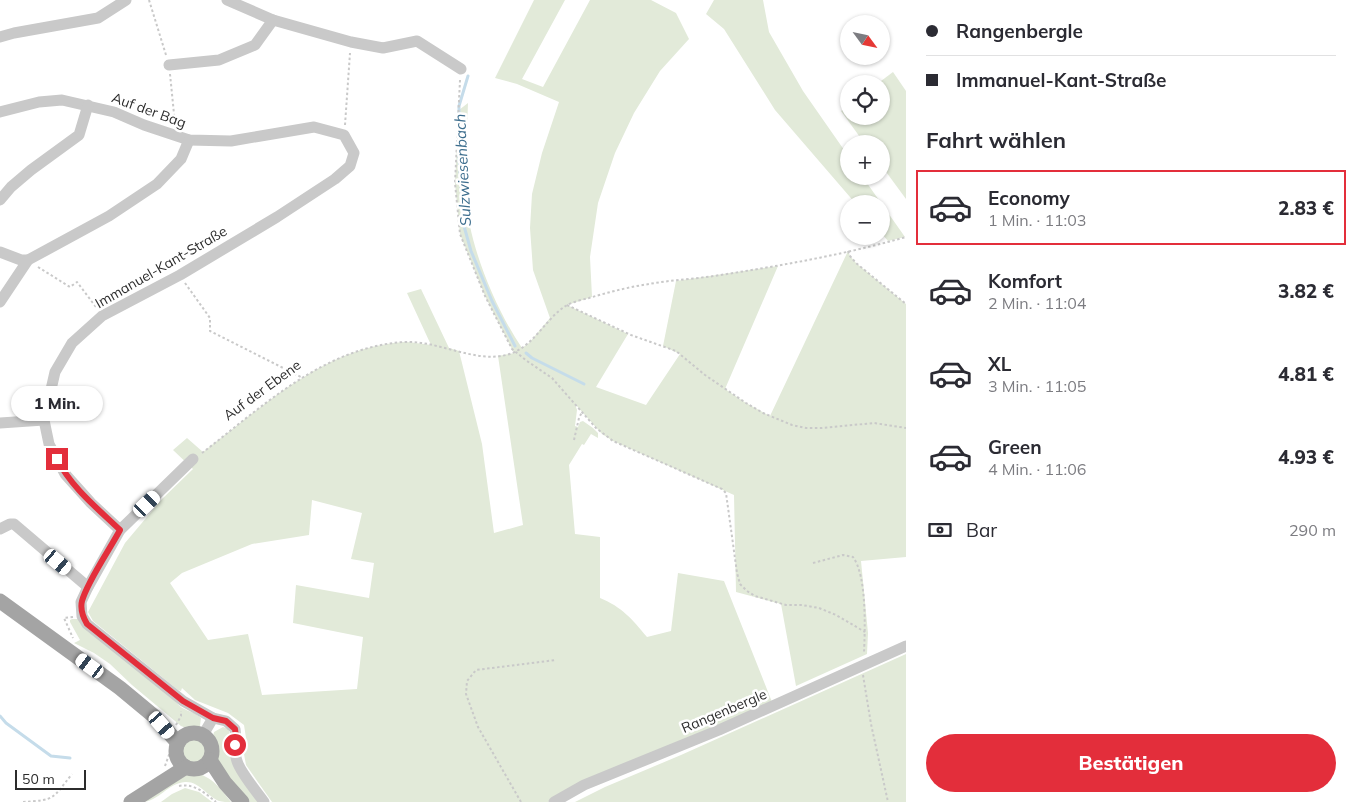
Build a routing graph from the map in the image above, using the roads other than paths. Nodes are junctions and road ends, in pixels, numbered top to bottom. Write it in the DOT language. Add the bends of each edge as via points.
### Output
graph roads {
  1 [pos="126,0"];
  2 [pos="227,0"];
  3 [pos="273,20"];
  4 [pos="0,37"];
  5 [pos="169,65"];
  6 [pos="461,70"];
  7 [pos="88,105"];
  8 [pos="0,112"];
  9 [pos="189,140"];
  10 [pos="350,166"];
  11 [pos="0,200"];
  12 [pos="0,252"];
  13 [pos="28,260"];
  14 [pos="0,302"];
  15 [pos="44,420"];
  16 [pos="0,423"];
  17 [pos="193,459"];
  18 [pos="0,529"];
  19 [pos="120,530"];
  20 [pos="88,587"];
  21 [pos="0,601"];
  22 [pos="906,646"];
  23 [pos="213,718"];
  24 [pos="180,735"];
  25 [pos="203,735"];
  26 [pos="182,763"];
  27 [pos="206,763"];
  28 [pos="131,802"];
  29 [pos="242,802"];
  30 [pos="264,802"];
  31 [pos="554,802"];
  1 -- 4 [label="street" via="98,18"];
  2 -- 3 [label="street"];
  3 -- 5 [label="street" via="255,45 219,60"];
  3 -- 6 [label="street" via="383,48 417,40"];
  7 -- 8 [label="street, Auf der Bag" via="62,100 38,102"];
  7 -- 9 [label="street, Auf der Bag"];
  7 -- 11 [label="street" via="78,135 31,170"];
  9 -- 10 [label="street, Auf der Bag" via="231,141 314,127 344,135 354,153"];
  9 -- 13 [label="street" via="181,158 157,184 109,216"];
  10 -- 15 [label="street, Immanuel-Kant-Straße" via="277,217 180,275 102,316 72,343 55,372"];
  12 -- 13 [label="street"];
  13 -- 14 [label="street"];
  15 -- 16 [label="street"];
  15 -- 19 [label="street, Immanuel-Kant-Straße" via="49,444 64,474"];
  17 -- 19 [label="street"];
  18 -- 20 [label="street" via="14,524"];
  19 -- 20 [label="street"];
  20 -- 23 [label="street" via="81,602 82,616 87,624 183,701"];
  21 -- 24 [label="main road"];
  22 -- 31 [label="street, Rangenbergle"];
  23 -- 25 [label="street"];
  23 -- 30 [label="street" via="226,721 235,729 237,762"];
  24 -- 25 [label="main road"];
  24 -- 26 [label="main road" via="176,752"];
  25 -- 27 [label="main road" via="212,749"];
  26 -- 27 [label="main road" via="194,769"];
  26 -- 28 [label="main road"];
  27 -- 29 [label="main road"];
}
